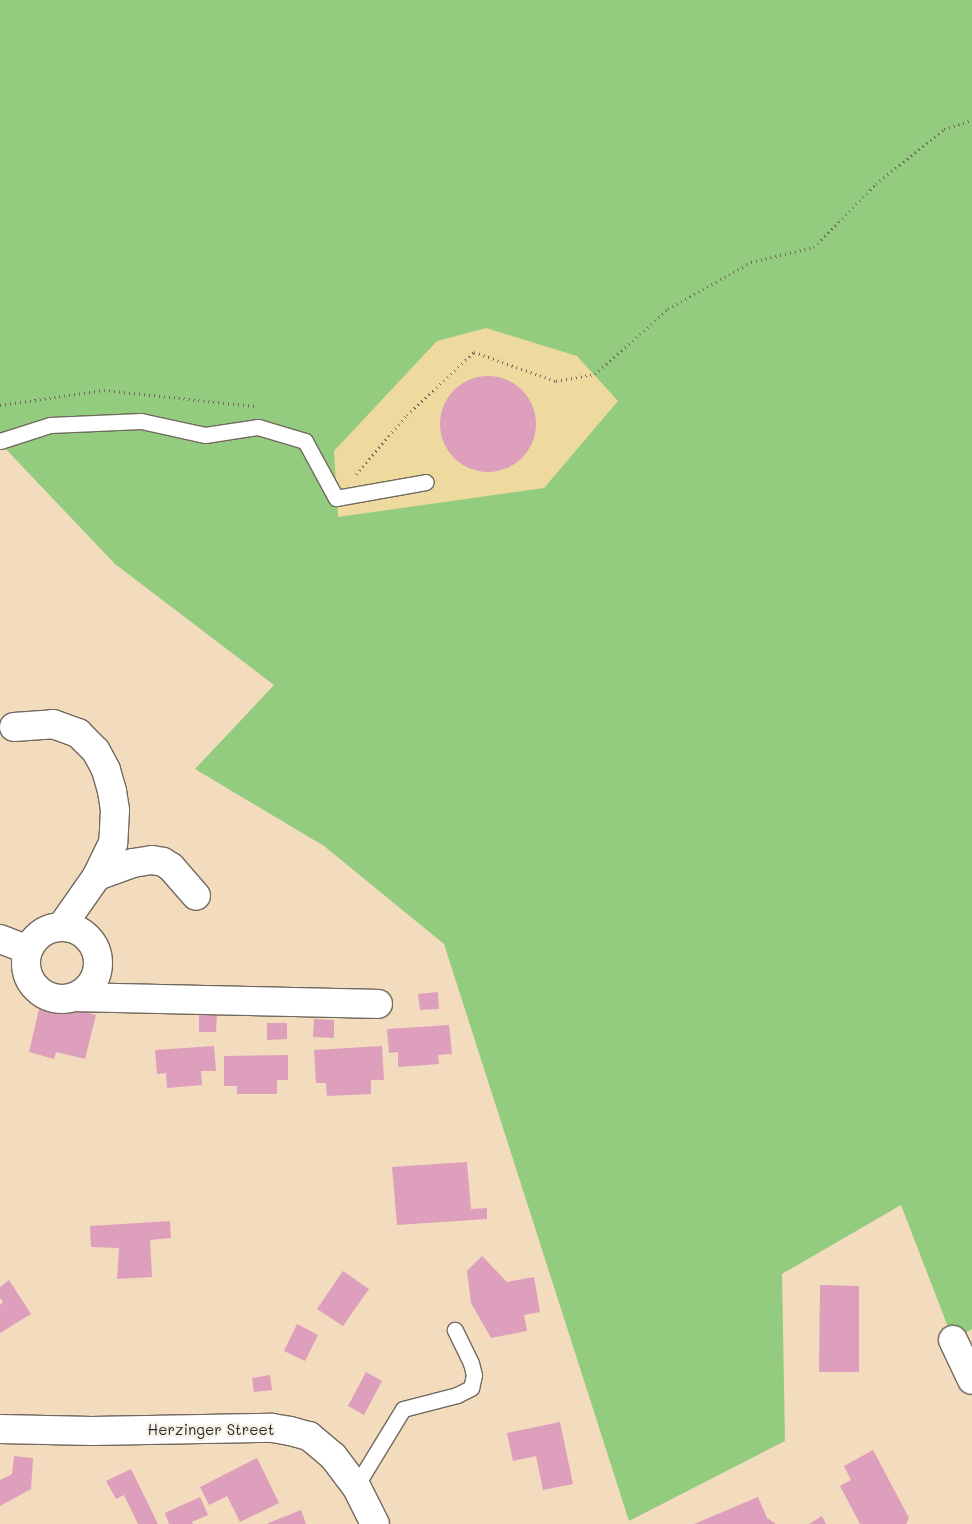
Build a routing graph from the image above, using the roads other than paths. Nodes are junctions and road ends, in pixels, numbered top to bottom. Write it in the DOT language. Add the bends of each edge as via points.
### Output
graph roads {
  1 [pos="0,441"];
  2 [pos="426,482"];
  3 [pos="14,727"];
  4 [pos="97,876"];
  5 [pos="196,896"];
  6 [pos="62,926"];
  7 [pos="0,939"];
  8 [pos="28,950"];
  9 [pos="76,997"];
  10 [pos="378,1004"];
  11 [pos="455,1330"];
  12 [pos="953,1340"];
  13 [pos="972,1380"];
  14 [pos="0,1429"];
  15 [pos="356,1486"];
  16 [pos="375,1524"];
  1 -- 2 [label="lane" via="50,425 154,423 205,436 258,427 305,441 336,498"];
  3 -- 4 [label="street" via="53,724 78,733 96,751 106,770 115,810 112,844"];
  4 -- 5 [label="street" via="133,863 157,861 171,867"];
  4 -- 6 [label="street"];
  6 -- 8 [label="street" via="41,933"];
  6 -- 9 [label="street" via="85,934 98,956 94,980"];
  7 -- 8 [label="street"];
  8 -- 9 [label="street" via="26,967 31,983 44,994 59,1000"];
  9 -- 10 [label="street"];
  11 -- 15 [label="lane" via="474,1375 471,1388 457,1396 403,1409"];
  12 -- 13 [label="street"];
  14 -- 15 [label="street, Herzinger Street" via="272,1428 310,1436 333,1456"];
  15 -- 16 [label="street, Herzinger Street"];
}
